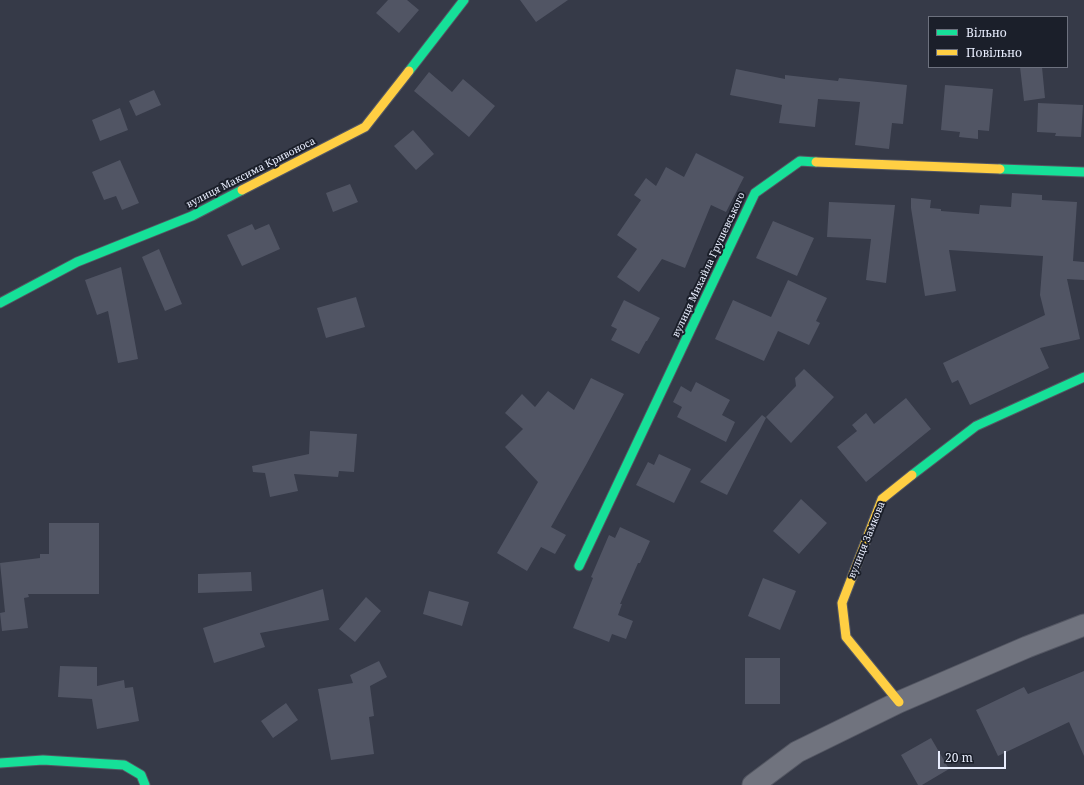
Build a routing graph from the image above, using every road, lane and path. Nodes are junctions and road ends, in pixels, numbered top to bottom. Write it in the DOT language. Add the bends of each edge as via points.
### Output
graph roads {
  1 [pos="464,0"];
  2 [pos="1084,172"];
  3 [pos="0,303"];
  4 [pos="1084,377"];
  5 [pos="579,566"];
  6 [pos="1084,625"];
  7 [pos="900,702"];
  8 [pos="0,763"];
  9 [pos="145,785"];
  10 [pos="753,785"];
  1 -- 3 [label="street, вулиця Максима Кривоноса" via="365,127 192,216 77,262"];
  2 -- 5 [label="street, вулиця Михайла Грушевського" via="800,161 754,193"];
  4 -- 7 [label="street, вулиця Замкова" via="976,426 882,499 842,603 846,636"];
  6 -- 7 [label="street"];
  7 -- 10 [label="street" via="797,752"];
  8 -- 9 [label="street" via="43,760 124,765 141,775"];
}
